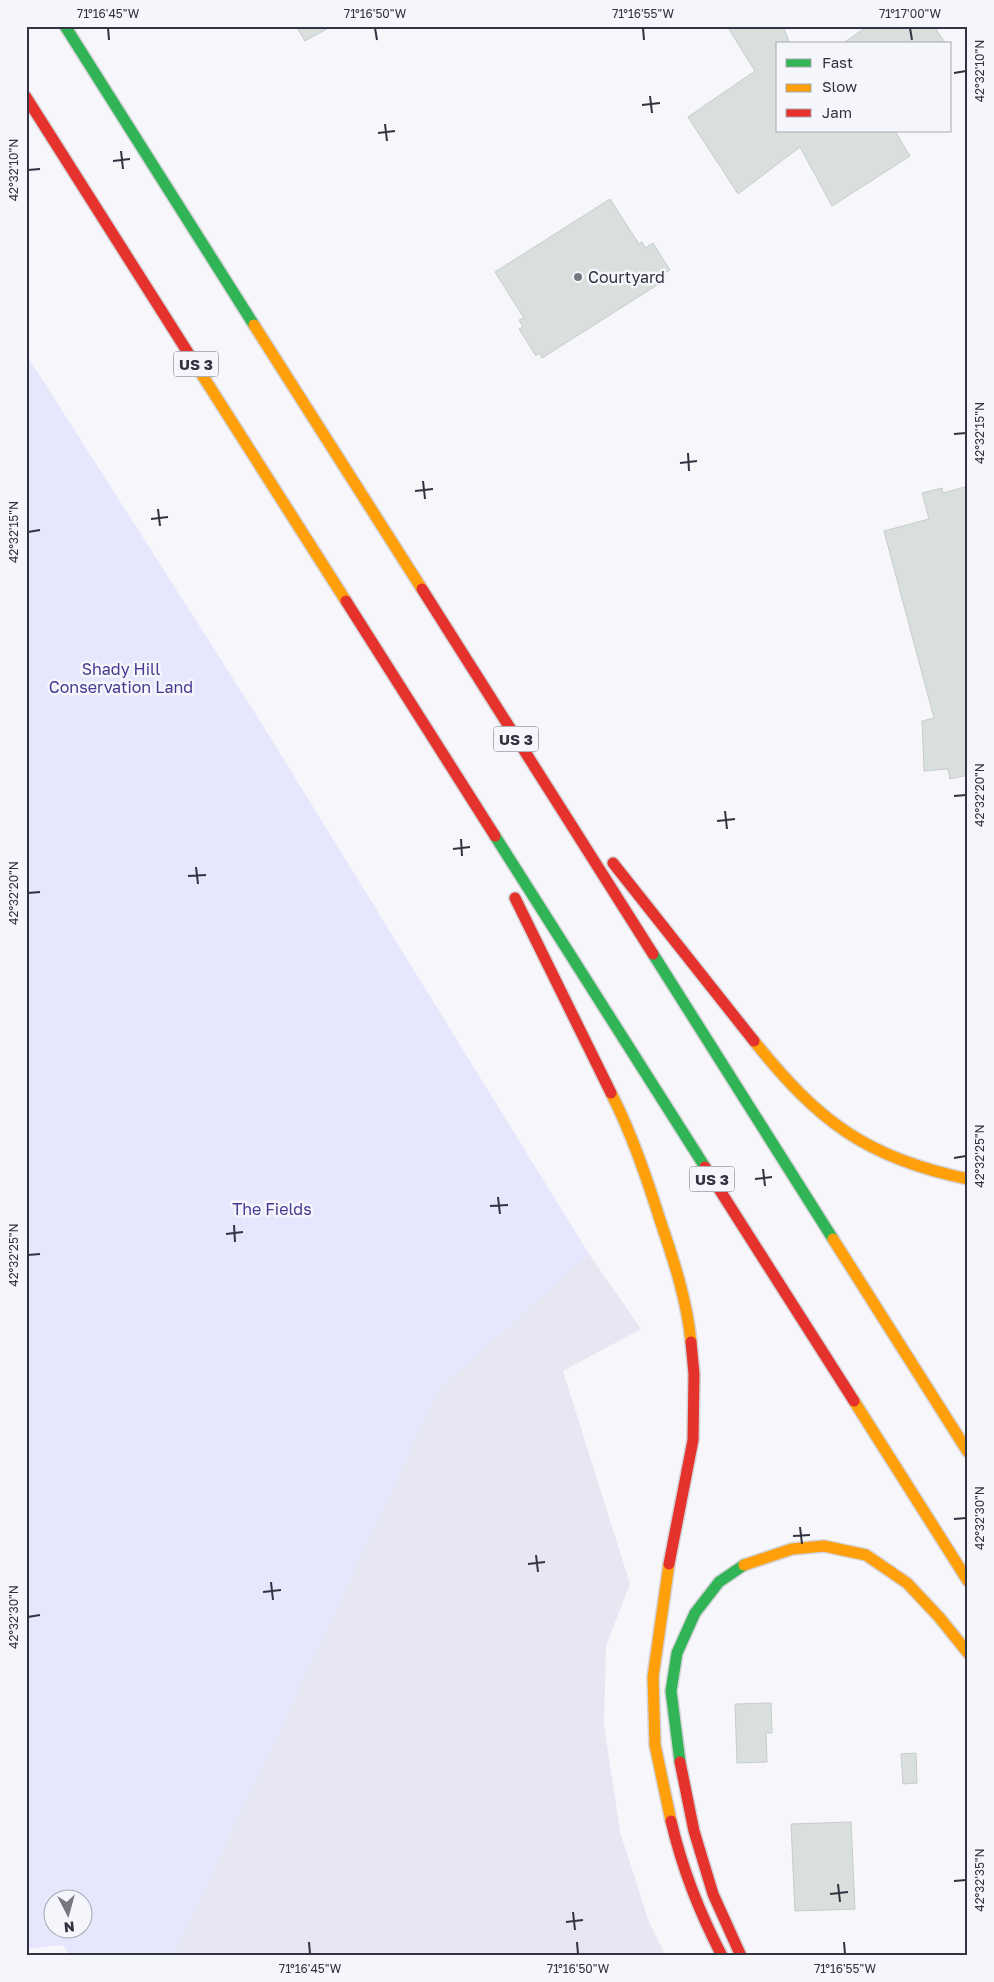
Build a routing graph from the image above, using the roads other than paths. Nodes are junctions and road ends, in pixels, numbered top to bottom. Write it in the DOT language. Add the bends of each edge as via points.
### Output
graph roads {
  1 [pos="65,26"];
  2 [pos="26,97"];
  3 [pos="528,758"];
  4 [pos="456,777"];
  5 [pos="596,842"];
  6 [pos="608,857"];
  7 [pos="500,865"];
  8 [pos="512,892"];
  9 [pos="968,1179"];
  10 [pos="968,1452"];
  11 [pos="968,1581"];
  12 [pos="968,1653"];
  13 [pos="722,1956"];
  14 [pos="741,1956"];
  1 -- 3 [label="highway, US 3"];
  2 -- 4 [label="highway, US 3"];
  3 -- 5 [label="highway"];
  3 -- 10 [label="highway, US 3"];
  4 -- 7 [label="highway"];
  4 -- 11 [label="highway, US 3"];
  6 -- 9 [label="highway" via="799,1094 826,1118 880,1153"];
  8 -- 13 [label="highway" via="616,1103 650,1188 673,1258 689,1322 694,1374 693,1440 664,1590 652,1677 655,1745 678,1850 699,1910"];
  12 -- 14 [label="highway" via="907,1583 866,1555 824,1546 792,1550 746,1563 719,1582 695,1613 677,1653 671,1691 678,1752 694,1832 713,1894"];
}
